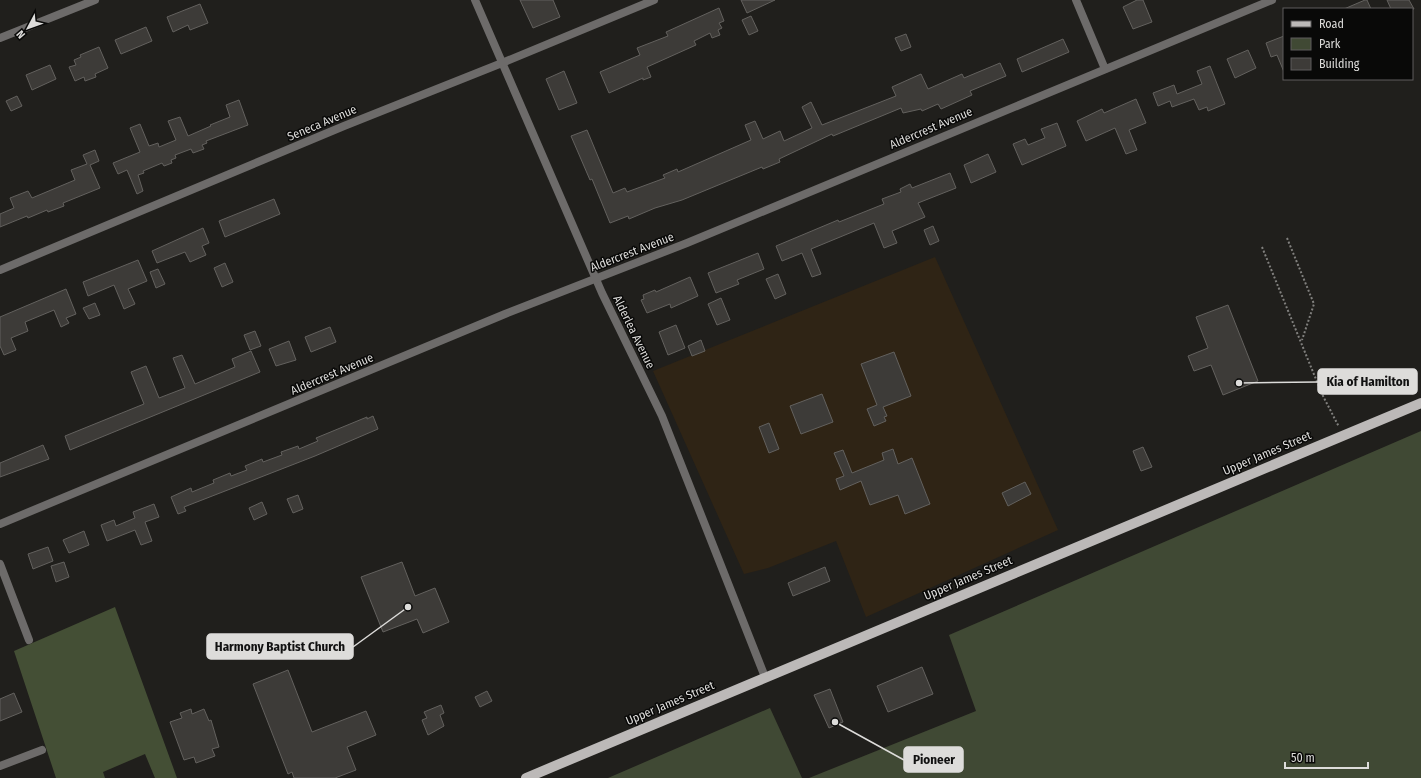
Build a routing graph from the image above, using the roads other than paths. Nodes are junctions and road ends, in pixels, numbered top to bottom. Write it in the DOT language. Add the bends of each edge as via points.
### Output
graph roads {
  1 [pos="95,0"];
  2 [pos="475,0"];
  3 [pos="654,0"];
  4 [pos="1076,0"];
  5 [pos="1272,0"];
  6 [pos="0,38"];
  7 [pos="502,63"];
  8 [pos="1105,69"];
  9 [pos="0,270"];
  10 [pos="596,279"];
  11 [pos="1421,403"];
  12 [pos="0,524"];
  13 [pos="0,564"];
  14 [pos="28,640"];
  15 [pos="765,677"];
  16 [pos="42,750"];
  17 [pos="0,766"];
  18 [pos="526,778"];
  1 -- 6 [label="street"];
  2 -- 7 [label="street, Alderlea Avenue"];
  3 -- 7 [label="street, Seneca Avenue"];
  4 -- 8 [label="street"];
  5 -- 8 [label="street, Aldercrest Avenue"];
  7 -- 9 [label="street, Seneca Avenue"];
  7 -- 10 [label="street, Alderlea Avenue"];
  8 -- 10 [label="street, Aldercrest Avenue"];
  10 -- 12 [label="street, Aldercrest Avenue" via="505,314"];
  10 -- 15 [label="street, Alderlea Avenue" via="662,416"];
  11 -- 15 [label="main road, Upper James Street"];
  13 -- 14 [label="street"];
  15 -- 18 [label="main road, Upper James Street"];
  16 -- 17 [label="street"];
}
